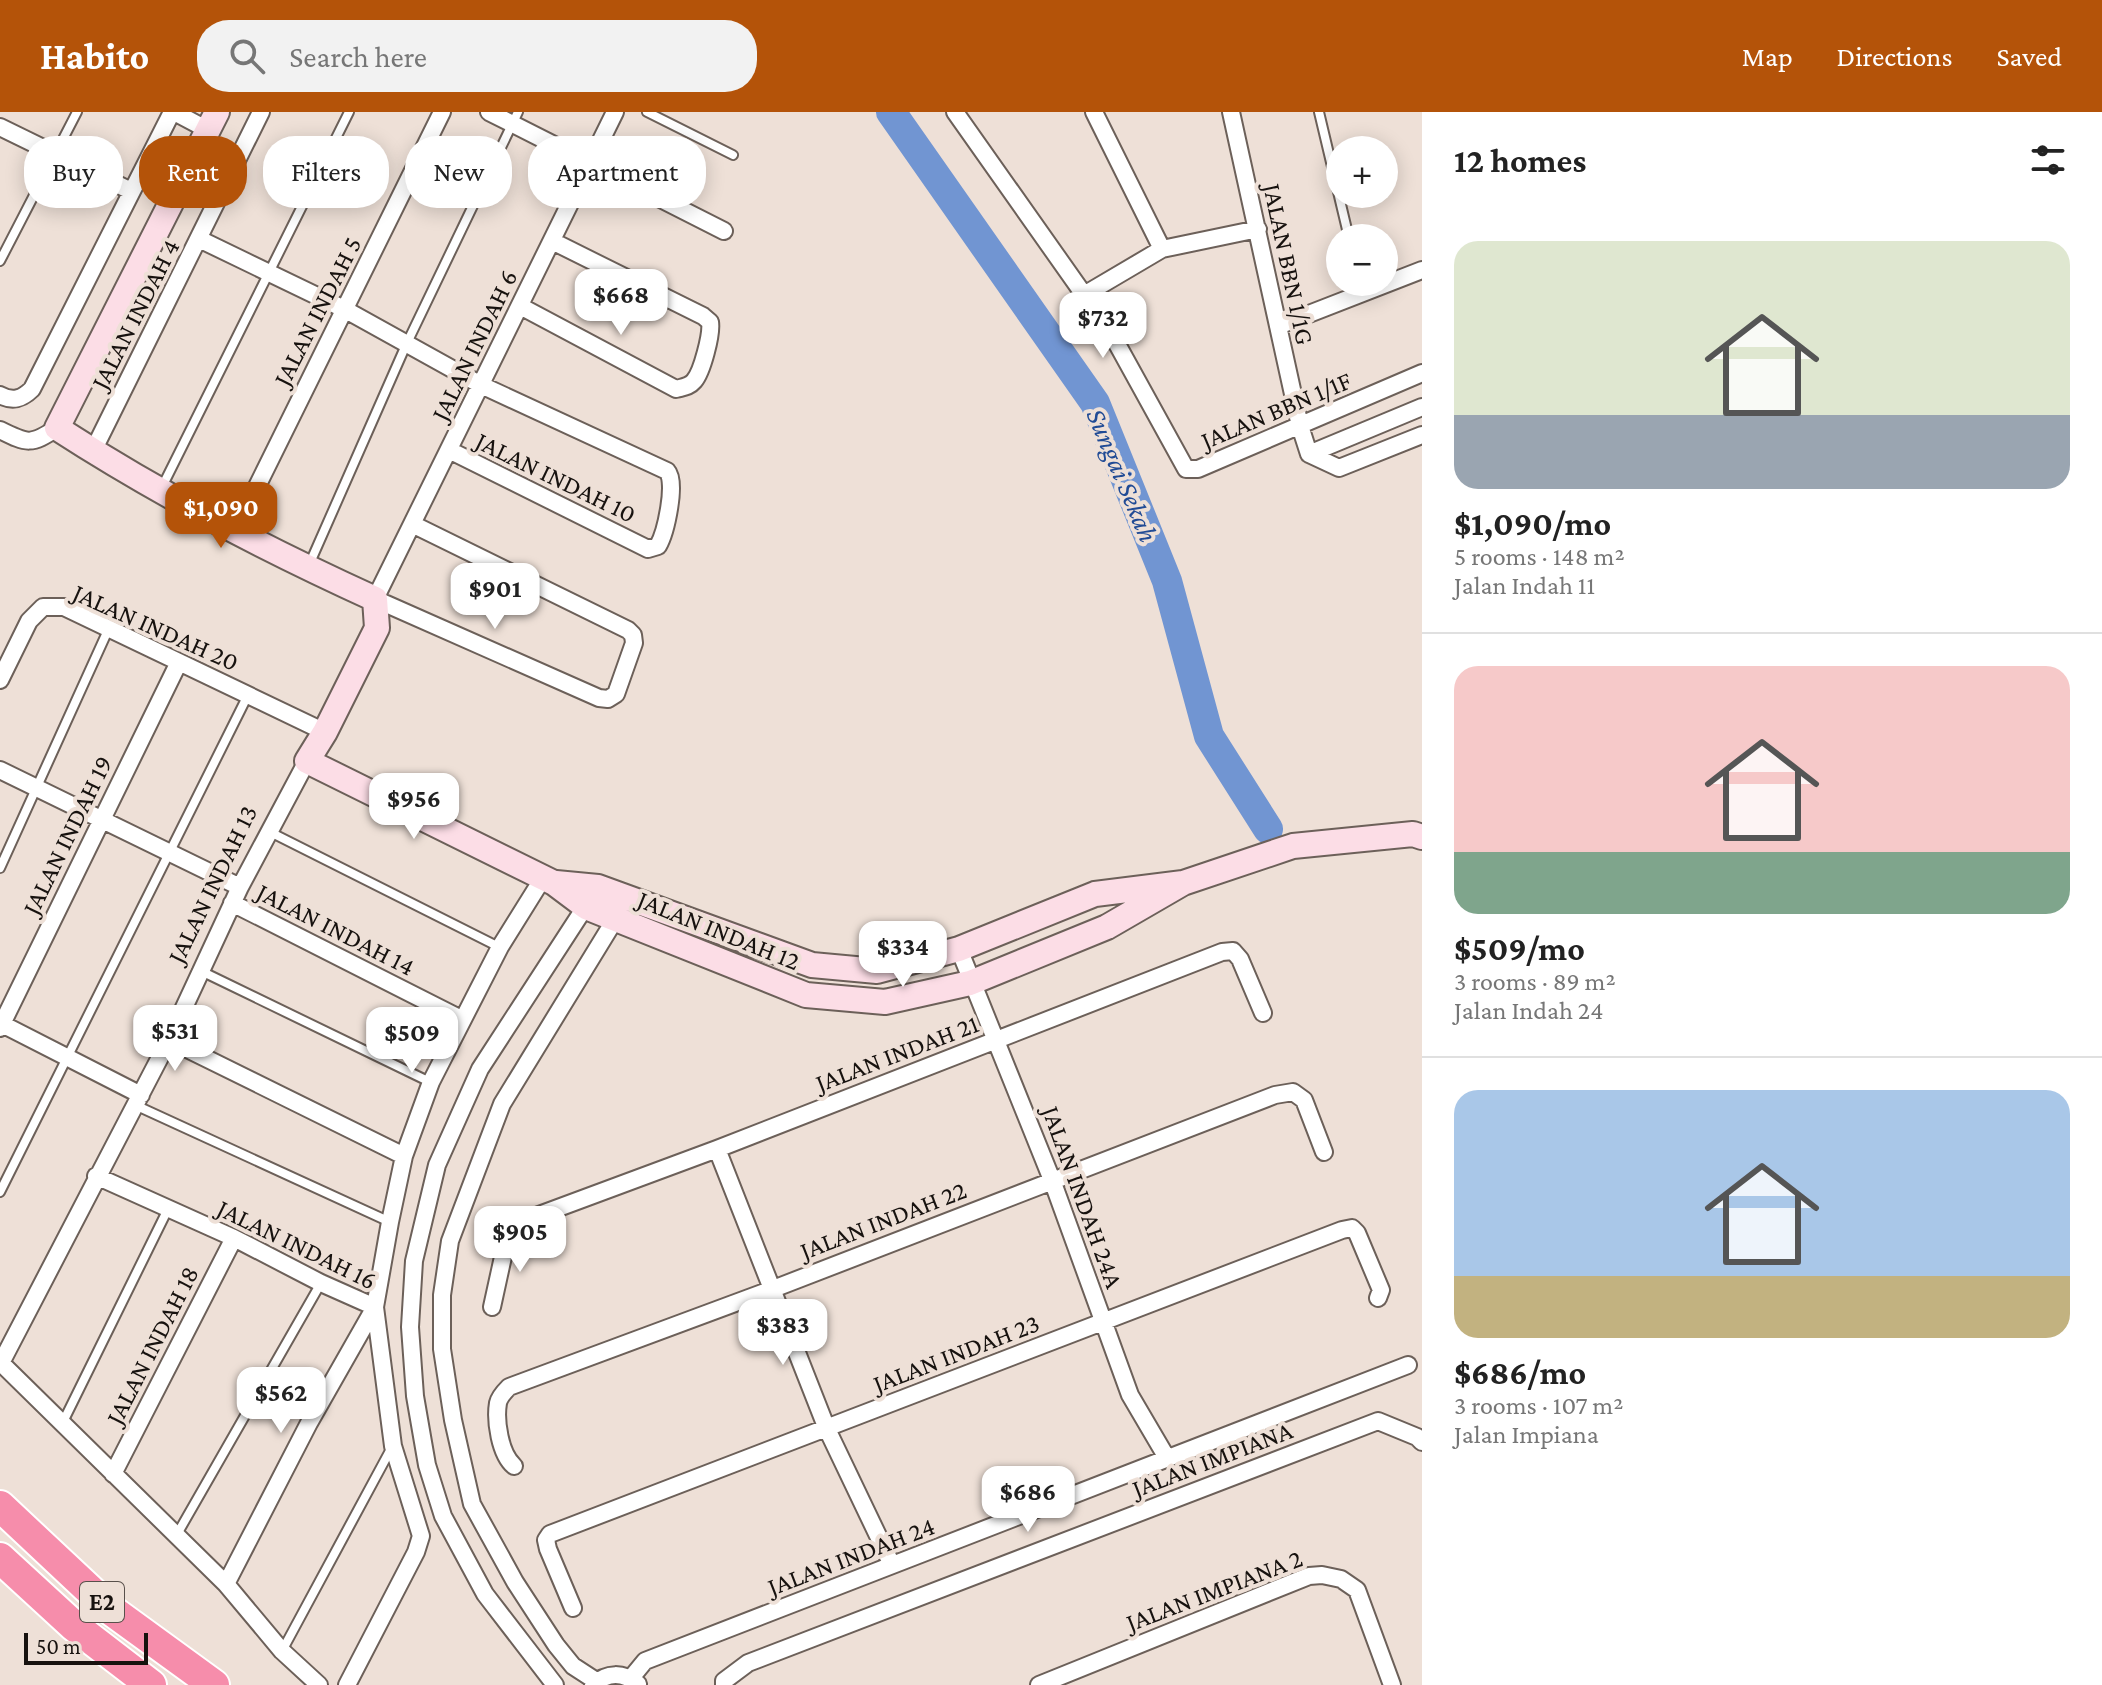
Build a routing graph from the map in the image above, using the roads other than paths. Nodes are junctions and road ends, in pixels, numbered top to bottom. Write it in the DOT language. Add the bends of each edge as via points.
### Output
graph roads {
  1 [pos="77,112"];
  2 [pos="173,112"];
  3 [pos="261,112"];
  4 [pos="349,112"];
  5 [pos="442,112"];
  6 [pos="489,112"];
  7 [pos="615,112"];
  8 [pos="647,112"];
  9 [pos="955,112"];
  10 [pos="1094,112"];
  11 [pos="1231,112"];
  12 [pos="1319,112"];
  13 [pos="515,118"];
  14 [pos="212,121"];
  15 [pos="0,127"];
  16 [pos="65,136"];
  17 [pos="544,136"];
  18 [pos="603,136"];
  19 [pos="24,139"];
  20 [pos="733,155"];
  21 [pos="123,187"];
  22 [pos="131,191"];
  23 [pos="28,208"];
  24 [pos="568,208"];
  25 [pos="678,208"];
  26 [pos="1346,224"];
  27 [pos="1258,229"];
  28 [pos="724,231"];
  29 [pos="199,239"];
  30 [pos="552,241"];
  31 [pos="1162,249"];
  32 [pos="0,261"];
  33 [pos="1422,270"];
  34 [pos="271,272"];
  35 [pos="1398,277"];
  36 [pos="1084,295"];
  37 [pos="1344,296"];
  38 [pos="520,306"];
  39 [pos="344,309"];
  40 [pos="1278,326"];
  41 [pos="406,345"];
  42 [pos="1422,373"];
  43 [pos="481,385"];
  44 [pos="0,395"];
  45 [pos="1422,407"];
  46 [pos="1300,426"];
  47 [pos="57,428"];
  48 [pos="0,430"];
  49 [pos="1422,435"];
  50 [pos="449,450"];
  51 [pos="93,451"];
  52 [pos="1309,454"];
  53 [pos="159,492"];
  54 [pos="412,524"];
  55 [pos="235,531"];
  56 [pos="308,568"];
  57 [pos="375,599"];
  58 [pos="109,627"];
  59 [pos="179,662"];
  60 [pos="0,680"];
  61 [pos="248,694"];
  62 [pos="325,732"];
  63 [pos="307,761"];
  64 [pos="0,770"];
  65 [pos="37,787"];
  66 [pos="102,818"];
  67 [pos="268,831"];
  68 [pos="1422,837"];
  69 [pos="171,852"];
  70 [pos="0,868"];
  71 [pos="549,880"];
  72 [pos="1183,883"];
  73 [pos="240,887"];
  74 [pos="592,897"];
  75 [pos="232,903"];
  76 [pos="622,908"];
  77 [pos="500,947"];
  78 [pos="959,949"];
  79 [pos="200,970"];
  80 [pos="970,983"];
  81 [pos="1263,1013"];
  82 [pos="461,1019"];
  83 [pos="1,1025"];
  84 [pos="169,1040"];
  85 [pos="996,1041"];
  86 [pos="68,1059"];
  87 [pos="431,1082"];
  88 [pos="138,1100"];
  89 [pos="717,1149"];
  90 [pos="1324,1152"];
  91 [pos="404,1156"];
  92 [pos="96,1176"];
  93 [pos="1052,1180"];
  94 [pos="0,1192"];
  95 [pos="168,1209"];
  96 [pos="390,1222"];
  97 [pos="234,1238"];
  98 [pos="321,1283"];
  99 [pos="773,1289"];
  100 [pos="1378,1298"];
  101 [pos="375,1307"];
  102 [pos="492,1307"];
  103 [pos="1104,1322"];
  104 [pos="0,1363"];
  105 [pos="1408,1365"];
  106 [pos="62,1424"];
  107 [pos="827,1429"];
  108 [pos="1422,1442"];
  109 [pos="393,1446"];
  110 [pos="1167,1458"];
  111 [pos="514,1466"];
  112 [pos="113,1474"];
  113 [pos="0,1506"];
  114 [pos="176,1536"];
  115 [pos="0,1558"];
  116 [pos="892,1565"];
  117 [pos="226,1584"];
  118 [pos="573,1608"];
  119 [pos="282,1651"];
  120 [pos="635,1682"];
  121 [pos="594,1683"];
  122 [pos="151,1685"];
  123 [pos="214,1685"];
  124 [pos="319,1685"];
  125 [pos="347,1685"];
  126 [pos="555,1685"];
  127 [pos="724,1685"];
  128 [pos="1039,1685"];
  129 [pos="1392,1685"];
  1 -- 16 [label="lane"];
  2 -- 14 [label="street"];
  2 -- 22 [label="street"];
  3 -- 29 [label="street, JALAN INDAH 4"];
  4 -- 34 [label="lane"];
  5 -- 39 [label="street, JALAN INDAH 5"];
  6 -- 13 [label="street"];
  7 -- 18 [label="street, JALAN INDAH 6"];
  8 -- 20 [label="lane"];
  9 -- 36 [label="street, JALAN BBN 1/1F"];
  10 -- 31 [label="street"];
  11 -- 27 [label="street, JALAN BBN 1/1G"];
  12 -- 26 [label="lane"];
  13 -- 17 [label="street"];
  13 -- 41 [label="lane"];
  14 -- 47 [label="street"];
  15 -- 19 [label="street"];
  21 -- 22 [label="street"];
  22 -- 44 [label="street" via="32,389 23,398"];
  23 -- 32 [label="lane"];
  24 -- 30 [label="street, JALAN INDAH 6"];
  25 -- 28 [label="street"];
  27 -- 31 [label="street"];
  27 -- 40 [label="street, JALAN BBN 1/1G"];
  29 -- 34 [label="street"];
  29 -- 51 [label="street, JALAN INDAH 4"];
  30 -- 38 [label="street, JALAN INDAH 6"];
  30 -- 38 [label="street" via="710,322 696,380 676,389"];
  31 -- 36 [label="street"];
  33 -- 35 [label="street"];
  34 -- 39 [label="street"];
  34 -- 53 [label="lane"];
  36 -- 46 [label="street, JALAN BBN 1/1F" via="1111,333 1186,469 1198,469"];
  37 -- 40 [label="street"];
  38 -- 43 [label="street, JALAN INDAH 6"];
  39 -- 41 [label="street"];
  39 -- 55 [label="street, JALAN INDAH 5"];
  40 -- 46 [label="street, JALAN BBN 1/1G"];
  41 -- 43 [label="street"];
  41 -- 56 [label="lane"];
  42 -- 46 [label="street, JALAN BBN 1/1F"];
  43 -- 50 [label="street, JALAN INDAH 6"];
  43 -- 50 [label="street, JALAN INDAH 10" via="667,471 673,482 664,537 648,549"];
  45 -- 52 [label="street"];
  46 -- 52 [label="street, JALAN BBN 1/1G"];
  47 -- 48 [label="street" via="38,441 24,442"];
  47 -- 51 [label="street"];
  49 -- 52 [label="street" via="1339,468"];
  50 -- 54 [label="street, JALAN INDAH 6"];
  51 -- 53 [label="street"];
  53 -- 55 [label="street"];
  54 -- 57 [label="street, JALAN INDAH 6"];
  54 -- 57 [label="street" via="628,630 634,643 616,694 599,698"];
  55 -- 56 [label="street"];
  56 -- 57 [label="street"];
  57 -- 62 [label="street, JALAN INDAH 13" via="377,628"];
  58 -- 59 [label="street, JALAN INDAH 20"];
  58 -- 60 [label="street, JALAN INDAH 20" via="64,607 43,607 29,621"];
  58 -- 65 [label="lane"];
  59 -- 61 [label="street, JALAN INDAH 20"];
  59 -- 66 [label="street, JALAN INDAH 19"];
  61 -- 62 [label="street, JALAN INDAH 20"];
  61 -- 69 [label="lane"];
  62 -- 63 [label="street, JALAN INDAH 13"];
  63 -- 67 [label="street, JALAN INDAH 13"];
  63 -- 71 [label="street, JALAN INDAH 12"];
  64 -- 65 [label="street"];
  65 -- 66 [label="street"];
  65 -- 70 [label="lane"];
  66 -- 69 [label="street"];
  66 -- 83 [label="street, JALAN INDAH 19"];
  67 -- 73 [label="street, JALAN INDAH 13"];
  67 -- 77 [label="lane"];
  68 -- 72 [label="street, JALAN INDAH 12" via="1293,846"];
  69 -- 73 [label="street"];
  69 -- 86 [label="lane"];
  71 -- 74 [label="street, JALAN INDAH 12"];
  71 -- 77 [label="street"];
  72 -- 78 [label="street, JALAN INDAH 12" via="1095,894"];
  72 -- 80 [label="street, JALAN INDAH 12" via="1107,927"];
  73 -- 75 [label="street, JALAN INDAH 13"];
  74 -- 76 [label="street, JALAN INDAH 12"];
  74 -- 126 [label="street" via="480,1069 437,1165 414,1261 410,1327 427,1465 443,1516 485,1594"];
  75 -- 79 [label="street, JALAN INDAH 13"];
  75 -- 82 [label="street, JALAN INDAH 14"];
  76 -- 78 [label="street, JALAN INDAH 12" via="812,965 877,971"];
  76 -- 80 [label="street, JALAN INDAH 12" via="806,995 885,1002"];
  76 -- 121 [label="street" via="502,1104 450,1241 442,1295 442,1349 472,1504 556,1645"];
  77 -- 82 [label="street"];
  78 -- 80 [label="street, JALAN INDAH 24A"];
  79 -- 84 [label="street, JALAN INDAH 13"];
  79 -- 87 [label="lane"];
  80 -- 85 [label="street, JALAN INDAH 24A"];
  81 -- 85 [label="street, JALAN INDAH 21" via="1240,959 1233,951 1222,952"];
  82 -- 87 [label="street"];
  83 -- 86 [label="street"];
  84 -- 88 [label="street, JALAN INDAH 13"];
  84 -- 91 [label="street"];
  85 -- 89 [label="street, JALAN INDAH 21"];
  85 -- 93 [label="street, JALAN INDAH 24A"];
  86 -- 88 [label="street"];
  86 -- 94 [label="lane"];
  87 -- 91 [label="street"];
  88 -- 92 [label="street, JALAN INDAH 13"];
  88 -- 96 [label="lane"];
  89 -- 99 [label="street"];
  89 -- 102 [label="street, JALAN INDAH 21" via="513,1226"];
  90 -- 93 [label="street, JALAN INDAH 22" via="1304,1100 1293,1092"];
  91 -- 96 [label="street"];
  92 -- 95 [label="street, JALAN INDAH 16"];
  92 -- 104 [label="street, JALAN INDAH 13"];
  93 -- 99 [label="street, JALAN INDAH 22"];
  93 -- 103 [label="street, JALAN INDAH 24A"];
  95 -- 97 [label="street, JALAN INDAH 16"];
  95 -- 106 [label="lane"];
  96 -- 101 [label="street"];
  97 -- 98 [label="street, JALAN INDAH 16"];
  97 -- 112 [label="street, JALAN INDAH 18"];
  98 -- 101 [label="street, JALAN INDAH 16"];
  98 -- 114 [label="lane"];
  99 -- 107 [label="street"];
  99 -- 111 [label="street, JALAN INDAH 22" via="509,1387 498,1401 501,1448"];
  100 -- 103 [label="street, JALAN INDAH 23" via="1381,1290 1352,1228"];
  101 -- 109 [label="street, JALAN INDAH 16"];
  101 -- 117 [label="street"];
  103 -- 107 [label="street, JALAN INDAH 23"];
  103 -- 110 [label="street, JALAN INDAH 24A" via="1130,1395"];
  104 -- 106 [label="street"];
  105 -- 110 [label="street, JALAN INDAH 24"];
  106 -- 112 [label="street"];
  107 -- 116 [label="street"];
  107 -- 118 [label="street, JALAN INDAH 23" via="550,1534 546,1540"];
  108 -- 127 [label="street, JALAN IMPIANA" via="1378,1421 748,1663"];
  109 -- 119 [label="lane"];
  109 -- 125 [label="street, JALAN INDAH 16" via="421,1536"];
  110 -- 116 [label="street, JALAN INDAH 24"];
  112 -- 114 [label="street"];
  113 -- 123 [label="highway, E2" via="111,1610"];
  114 -- 117 [label="street"];
  115 -- 122 [label="highway, E2" via="73,1625"];
  116 -- 120 [label="street, JALAN INDAH 24" via="645,1661"];
  117 -- 119 [label="street"];
  119 -- 124 [label="street"];
  120 -- 121 [label="street" via="611,1675"];
  128 -- 129 [label="street, JALAN IMPIANA 2" via="1322,1575 1357,1590"];
}
